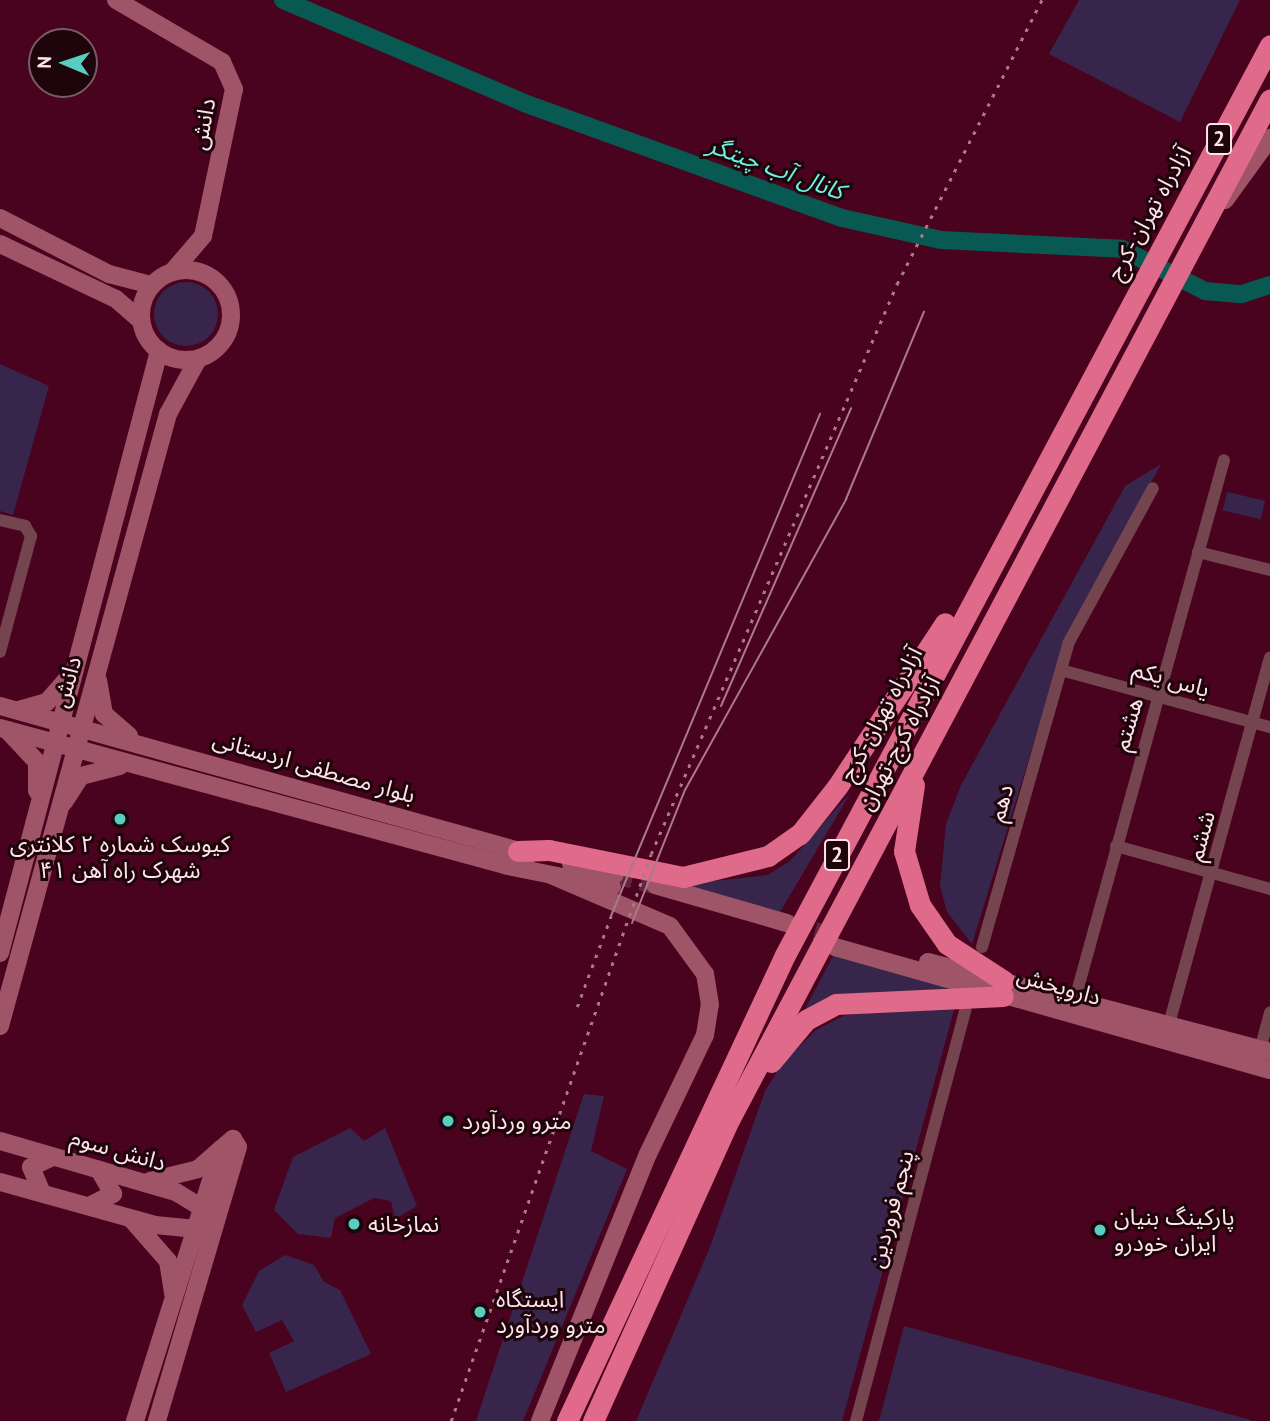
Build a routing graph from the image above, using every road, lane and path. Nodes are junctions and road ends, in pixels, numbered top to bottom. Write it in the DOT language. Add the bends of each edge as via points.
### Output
graph roads {
  1 [pos="116,0"];
  2 [pos="1270,44"];
  3 [pos="1270,99"];
  4 [pos="1270,138"];
  5 [pos="0,218"];
  6 [pos="203,236"];
  7 [pos="0,244"];
  8 [pos="1191,249"];
  9 [pos="173,271"];
  10 [pos="214,278"];
  11 [pos="151,285"];
  12 [pos="141,321"];
  13 [pos="159,351"];
  14 [pos="198,359"];
  15 [pos="1224,460"];
  16 [pos="1153,488"];
  17 [pos="0,520"];
  18 [pos="998,551"];
  19 [pos="1198,552"];
  20 [pos="1270,570"];
  21 [pos="86,639"];
  22 [pos="0,652"];
  23 [pos="1270,658"];
  24 [pos="99,659"];
  25 [pos="1061,670"];
  26 [pos="1158,697"];
  27 [pos="8,708"];
  28 [pos="1253,723"];
  29 [pos="71,725"];
  30 [pos="1270,727"];
  31 [pos="2,728"];
  32 [pos="932,735"];
  33 [pos="66,745"];
  34 [pos="144,745"];
  35 [pos="142,768"];
  36 [pos="33,829"];
  37 [pos="51,831"];
  38 [pos="1116,846"];
  39 [pos="518,851"];
  40 [pos="1212,873"];
  41 [pos="551,875"];
  42 [pos="1270,889"];
  43 [pos="654,890"];
  44 [pos="785,927"];
  45 [pos="838,943"];
  46 [pos="982,947"];
  47 [pos="0,953"];
  48 [pos="1004,989"];
  49 [pos="1075,999"];
  50 [pos="966,1009"];
  51 [pos="1270,1012"];
  52 [pos="1169,1024"];
  53 [pos="0,1026"];
  54 [pos="1265,1051"];
  55 [pos="1270,1070"];
  56 [pos="729,1120"];
  57 [pos="0,1140"];
  58 [pos="52,1157"];
  59 [pos="99,1170"];
  60 [pos="134,1180"];
  61 [pos="0,1182"];
  62 [pos="42,1193"];
  63 [pos="87,1205"];
  64 [pos="125,1214"];
  65 [pos="208,1221"];
  66 [pos="174,1302"];
  67 [pos="135,1421"];
  68 [pos="157,1421"];
  69 [pos="540,1421"];
  70 [pos="567,1421"];
  71 [pos="593,1421"];
  72 [pos="856,1421"];
  1 -- 6 [label="street, دانش" via="193,40 222,62 231,77 234,106"];
  2 -- 18 [label="highway, آزادراه تهران-کرج / 2"];
  3 -- 8 [label="highway, آزادراه کرج-تهران / 2"];
  4 -- 8 [label="street"];
  5 -- 11 [label="street" via="109,274"];
  6 -- 9 [label="street"];
  6 -- 10 [label="street"];
  7 -- 12 [label="street" via="116,299"];
  8 -- 32 [label="highway, آزادراه کرج-تهران / 2"];
  9 -- 10 [label="street"];
  9 -- 11 [label="street"];
  10 -- 14 [label="street" via="230,302 229,331"];
  11 -- 12 [label="street"];
  12 -- 13 [label="street"];
  13 -- 14 [label="street"];
  13 -- 21 [label="street, دانش"];
  14 -- 24 [label="street, دانش" via="168,414"];
  15 -- 19 [label="street, هشتم"];
  16 -- 25 [label="street, دهم" via="1069,642"];
  17 -- 22 [label="street" via="25,526 31,536"];
  18 -- 39 [label="highway" via="837,786 800,834 768,856 684,877 550,850"];
  18 -- 70 [label="highway, آزادراه تهران-کرج / 2" via="716,1091"];
  19 -- 20 [label="street"];
  19 -- 26 [label="street, هشتم"];
  21 -- 27 [label="street" via="60,691"];
  21 -- 29 [label="street, دانش"];
  23 -- 28 [label="street, ششم"];
  24 -- 29 [label="street, دانش"];
  24 -- 34 [label="street" via="103,715"];
  25 -- 26 [label="street, یاس یکم"];
  25 -- 46 [label="street, دهم"];
  26 -- 28 [label="street, یاس یکم"];
  26 -- 38 [label="street, هشتم"];
  27 -- 29 [label="street, بلوار مصطفی اردستانی"];
  28 -- 30 [label="street, یاس یکم"];
  28 -- 40 [label="street, ششم"];
  29 -- 33 [label="street, دانش"];
  29 -- 34 [label="street, بلوار مصطفی اردستانی"];
  31 -- 33 [label="street, بلوار مصطفی اردستانی"];
  31 -- 36 [label="street" via="37,762"];
  32 -- 48 [label="highway" via="906,820 911,883 947,944"];
  32 -- 56 [label="highway, آزادراه کرج-تهران / 2"];
  33 -- 35 [label="street, بلوار مصطفی اردستانی"];
  33 -- 36 [label="street, دانش"];
  33 -- 37 [label="street, دانش"];
  34 -- 39 [label="street, بلوار مصطفی اردستانی"];
  35 -- 37 [label="street" via="100,766 81,776"];
  35 -- 41 [label="street, بلوار مصطفی اردستانی"];
  36 -- 47 [label="street, دانش"];
  37 -- 53 [label="street, دانش"];
  38 -- 40 [label="street"];
  38 -- 49 [label="street, هشتم"];
  39 -- 41 [label="street, بلوار مصطفی اردستانی" via="614,881"];
  40 -- 42 [label="street"];
  40 -- 52 [label="street, ششم"];
  41 -- 69 [label="street" via="670,926 705,974 710,1005 705,1035 648,1154"];
  43 -- 44 [label="street"];
  45 -- 48 [label="street, داروپخش"];
  48 -- 49 [label="street, داروپخش"];
  48 -- 55 [label="street, داروپخش"];
  48 -- 56 [label="highway" via="855,1001 822,1010 788,1039"];
  49 -- 52 [label="street, داروپخش"];
  50 -- 72 [label="street, پنجم فروردین"];
  51 -- 54 [label="street"];
  52 -- 54 [label="street, داروپخش"];
  56 -- 71 [label="highway, آزادراه کرج-تهران / 2"];
  57 -- 58 [label="street, دانش سوم"];
  58 -- 59 [label="street, دانش سوم"];
  58 -- 62 [label="street" via="31,1167"];
  59 -- 60 [label="street, دانش سوم"];
  59 -- 63 [label="street" via="113,1194"];
  60 -- 65 [label="street, دانش سوم" via="176,1192"];
  60 -- 65 [label="street" via="159,1181 198,1169 227,1139 237,1142"];
  61 -- 62 [label="street"];
  62 -- 63 [label="street"];
  63 -- 64 [label="street"];
  64 -- 65 [label="street"];
  64 -- 66 [label="street" via="168,1261"];
  65 -- 66 [label="street"];
  65 -- 68 [label="street"];
  66 -- 67 [label="street"];
}
